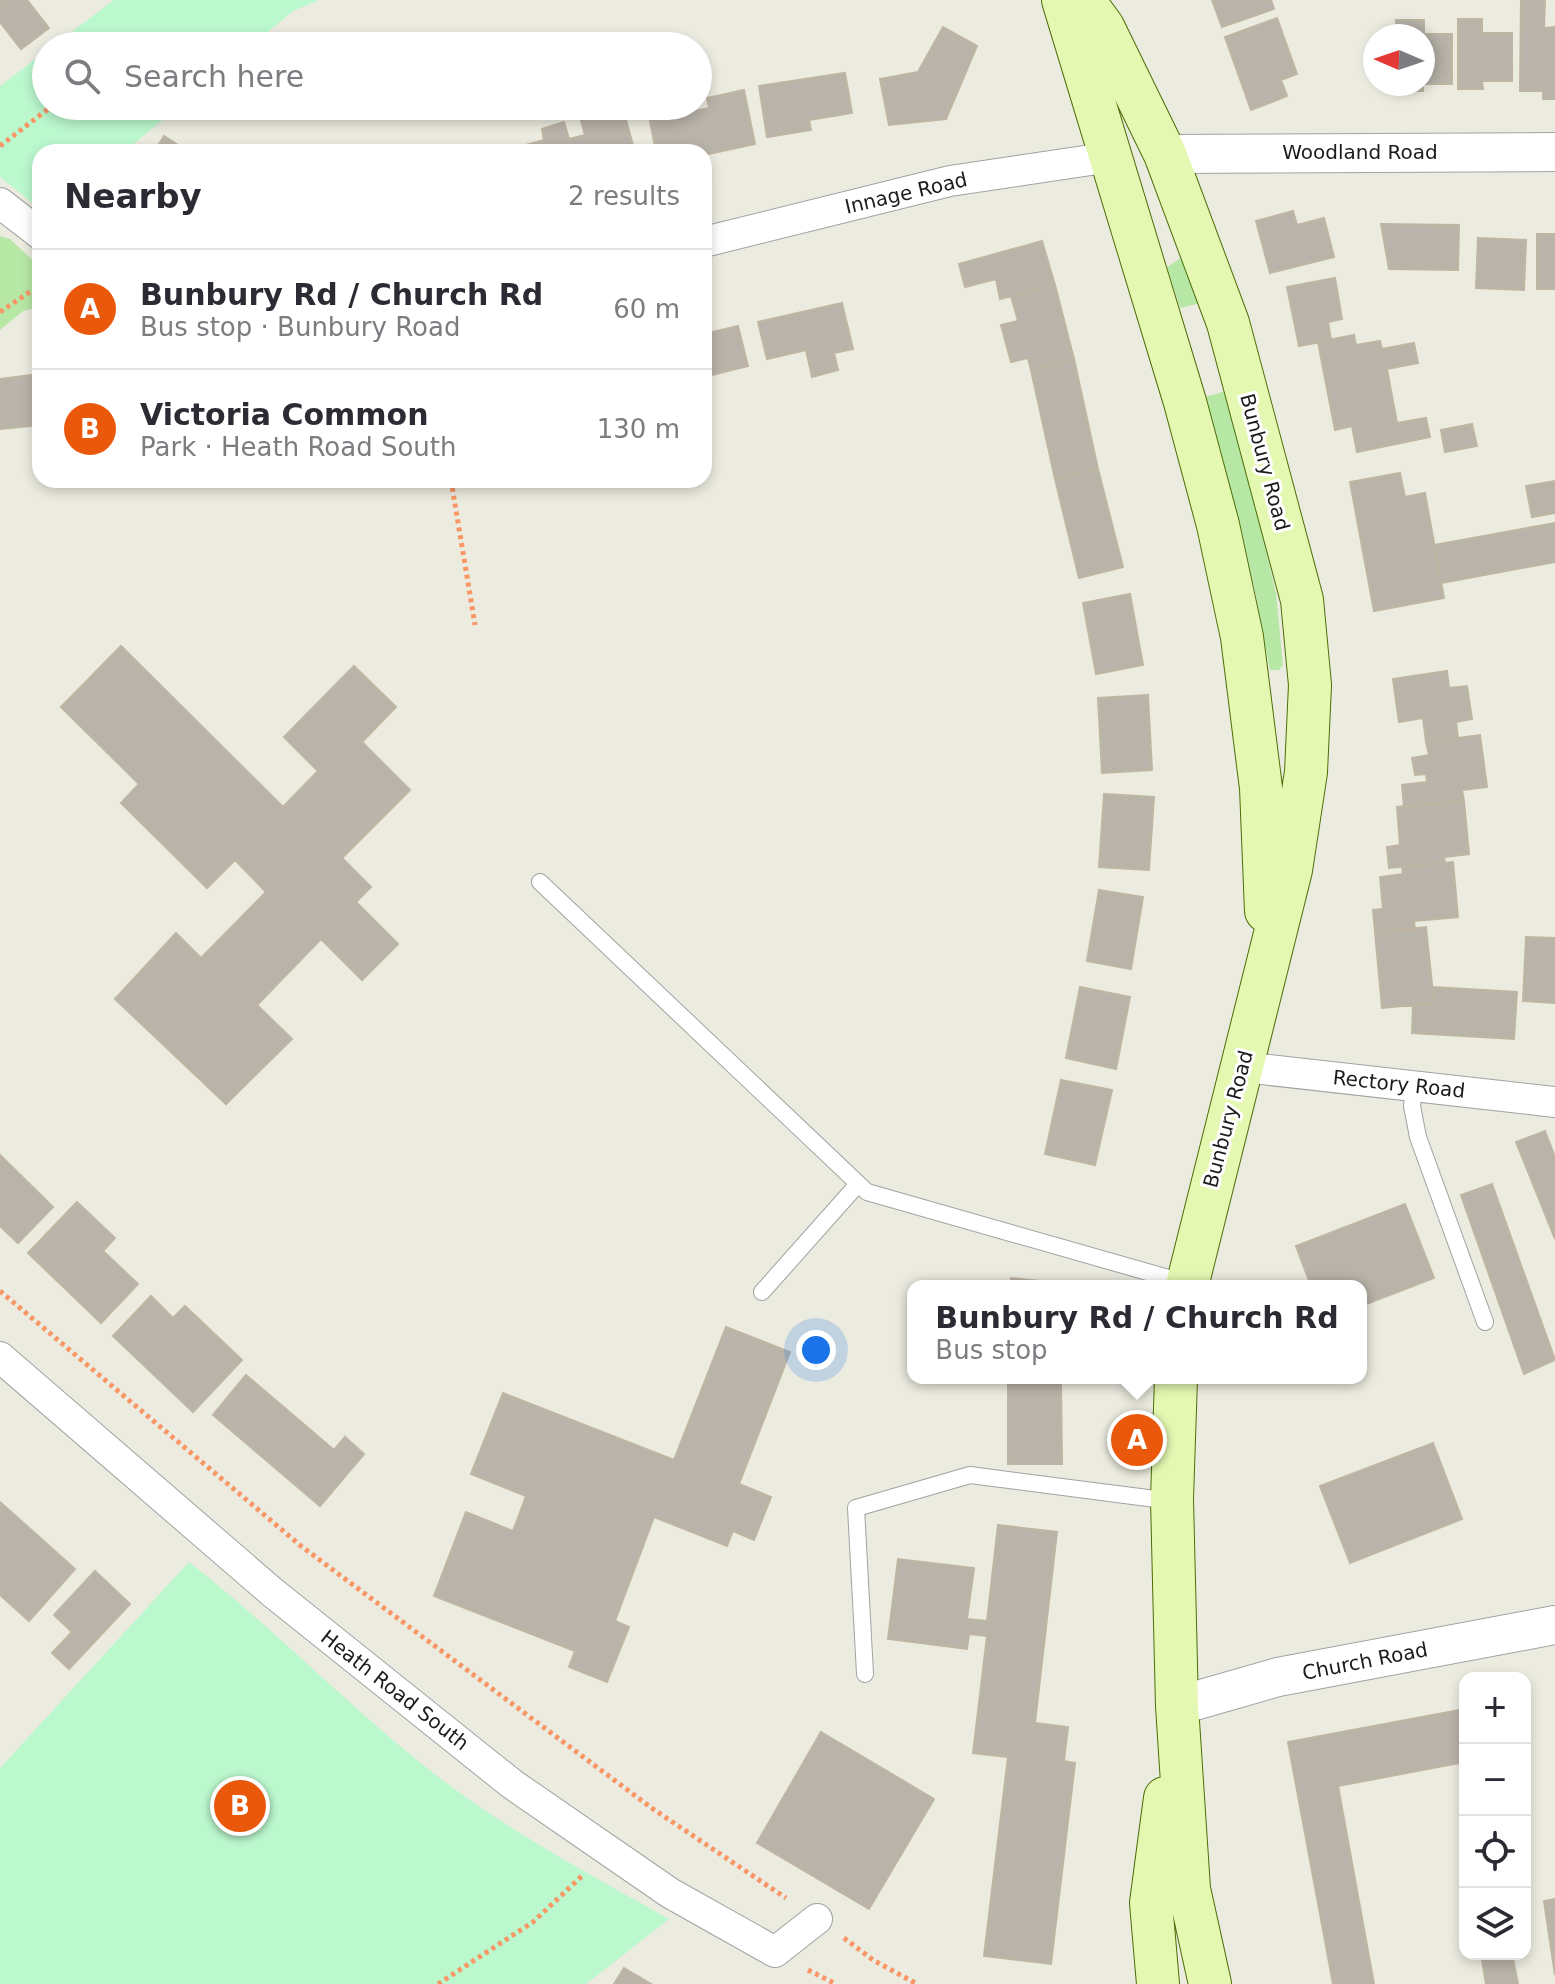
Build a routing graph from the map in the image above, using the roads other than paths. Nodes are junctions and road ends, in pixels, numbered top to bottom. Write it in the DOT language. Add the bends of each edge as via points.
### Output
graph roads {
  1 [pos="1063,0"];
  2 [pos="1083,0"];
  3 [pos="1555,152"];
  4 [pos="1165,154"];
  5 [pos="1111,157"];
  6 [pos="0,203"];
  7 [pos="32,228"];
  8 [pos="712,240"];
  9 [pos="540,882"];
  10 [pos="1268,952"];
  11 [pos="1243,1067"];
  12 [pos="1414,1086"];
  13 [pos="1555,1102"];
  14 [pos="858,1184"];
  15 [pos="1173,1280"];
  16 [pos="1188,1280"];
  17 [pos="762,1292"];
  18 [pos="1485,1322"];
  19 [pos="0,1357"];
  20 [pos="1176,1384"];
  21 [pos="1173,1501"];
  22 [pos="1555,1625"];
  23 [pos="865,1674"];
  24 [pos="1177,1706"];
  25 [pos="817,1919"];
  26 [pos="1158,1984"];
  27 [pos="1210,1984"];
  1 -- 5 [label="main road, Bunbury Road"];
  2 -- 4 [label="main road, Bunbury Road" via="1103,27"];
  3 -- 4 [label="street, Woodland Road"];
  4 -- 5 [label="main road"];
  4 -- 10 [label="main road, Bunbury Road" via="1228,323 1302,600 1310,685 1306,772 1291,870"];
  5 -- 8 [label="street, Innage Road" via="950,181"];
  5 -- 10 [label="main road, Bunbury Road" via="1198,448 1242,637 1261,788"];
  6 -- 7 [label="street"];
  9 -- 14 [label="lane"];
  10 -- 11 [label="main road, Bunbury Road"];
  11 -- 12 [label="street, Rectory Road"];
  11 -- 16 [label="main road, Bunbury Road"];
  12 -- 13 [label="street, Rectory Road"];
  12 -- 18 [label="lane" via="1418,1137"];
  14 -- 15 [label="lane" via="877,1197"];
  14 -- 17 [label="lane"];
  19 -- 25 [label="street, Heath Road South" via="272,1592 512,1784 670,1893 775,1952"];
  20 -- 21 [label="main road"];
  21 -- 23 [label="lane" via="970,1475 856,1508"];
  21 -- 24 [label="main road"];
  22 -- 24 [label="street, Church Road" via="1278,1677"];
  24 -- 26 [label="main road" via="1151,1903"];
  24 -- 27 [label="main road" via="1189,1889"];
}
